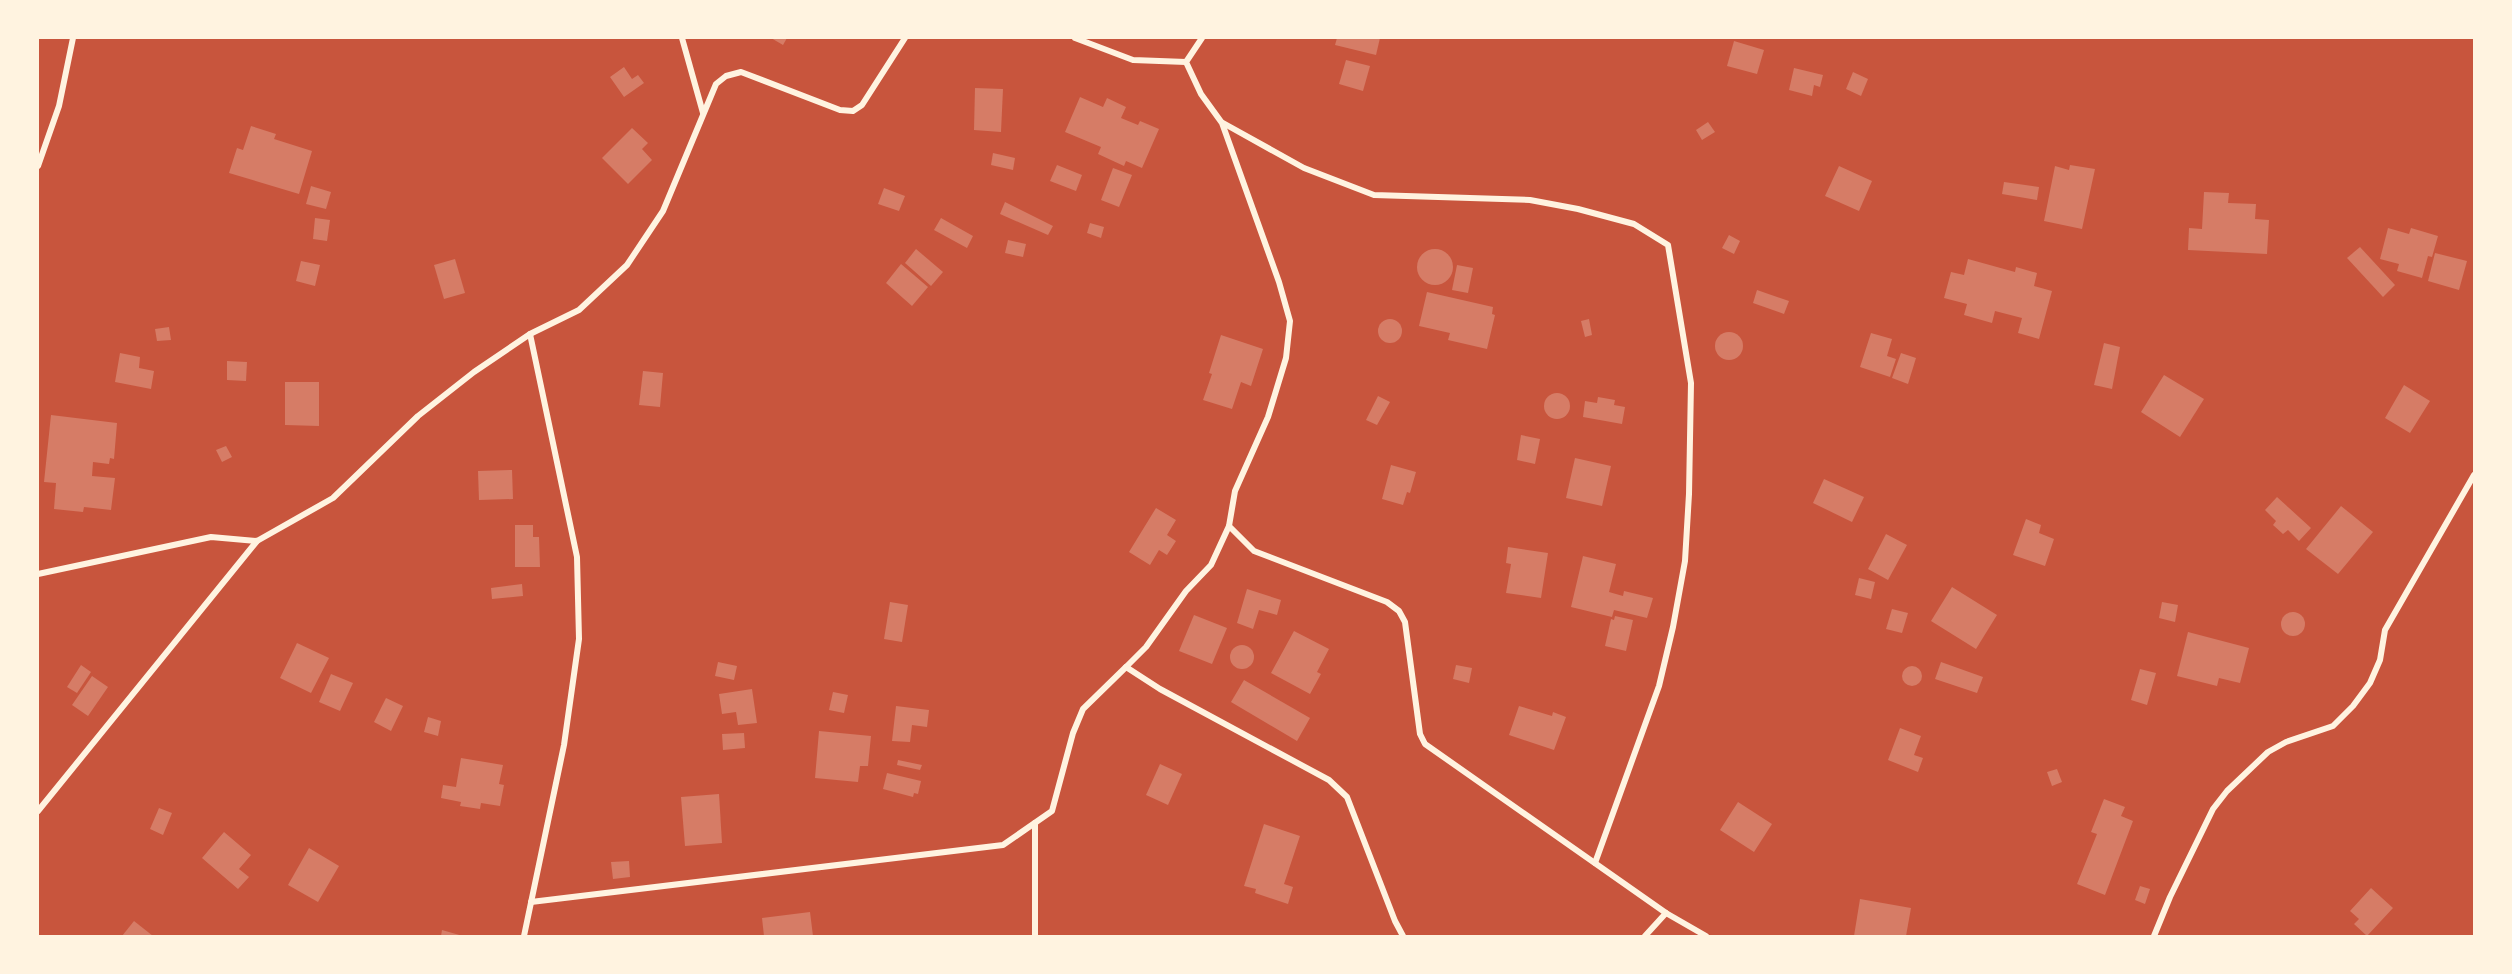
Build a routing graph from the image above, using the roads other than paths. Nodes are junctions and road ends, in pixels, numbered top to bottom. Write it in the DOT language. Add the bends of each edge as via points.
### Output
graph roads {
  1 [pos="73,38"];
  2 [pos="682,38"];
  3 [pos="905,38"];
  4 [pos="1075,38"];
  5 [pos="1203,38"];
  6 [pos="1186,62"];
  7 [pos="703,114"];
  8 [pos="1222,123"];
  9 [pos="38,166"];
  10 [pos="530,334"];
  11 [pos="2475,475"];
  12 [pos="1229,526"];
  13 [pos="257,541"];
  14 [pos="38,574"];
  15 [pos="1126,667"];
  16 [pos="38,811"];
  17 [pos="1035,822"];
  18 [pos="1595,863"];
  19 [pos="531,902"];
  20 [pos="1666,913"];
  21 [pos="524,936"];
  22 [pos="1035,936"];
  23 [pos="1403,936"];
  24 [pos="1645,936"];
  25 [pos="1706,936"];
  26 [pos="2154,936"];
  1 -- 9 [label="street" via="59,106"];
  2 -- 7 [label="street"];
  3 -- 7 [label="street" via="862,105 853,111 840,110 741,72 716,84"];
  4 -- 6 [label="street" via="1133,60"];
  5 -- 6 [label="street"];
  6 -- 8 [label="street"];
  7 -- 10 [label="street" via="663,211 627,265 579,310"];
  8 -- 12 [label="street" via="1280,282 1290,321 1286,358 1268,417 1235,491"];
  8 -- 18 [label="street" via="1305,168 1374,195 1530,200 1635,224 1668,245 1691,383 1685,561 1659,686"];
  10 -- 13 [label="street" via="418,416 333,498"];
  10 -- 19 [label="street" via="576,557 579,639 564,745"];
  11 -- 26 [label="street" via="2385,630 2380,660 2370,683 2333,726 2268,752 2227,791 2213,809"];
  12 -- 15 [label="street" via="1211,565"];
  12 -- 18 [label="street" via="1254,551 1387,602 1399,611 1405,622 1420,734 1425,744"];
  13 -- 14 [label="street" via="211,537"];
  13 -- 16 [label="street"];
  15 -- 17 [label="street" via="1083,709 1052,812"];
  15 -- 23 [label="street" via="1337,786 1347,797"];
  17 -- 19 [label="street" via="1003,845"];
  17 -- 22 [label="street"];
  18 -- 20 [label="street"];
  19 -- 21 [label="street"];
  20 -- 24 [label="street"];
  20 -- 25 [label="street"];
}
